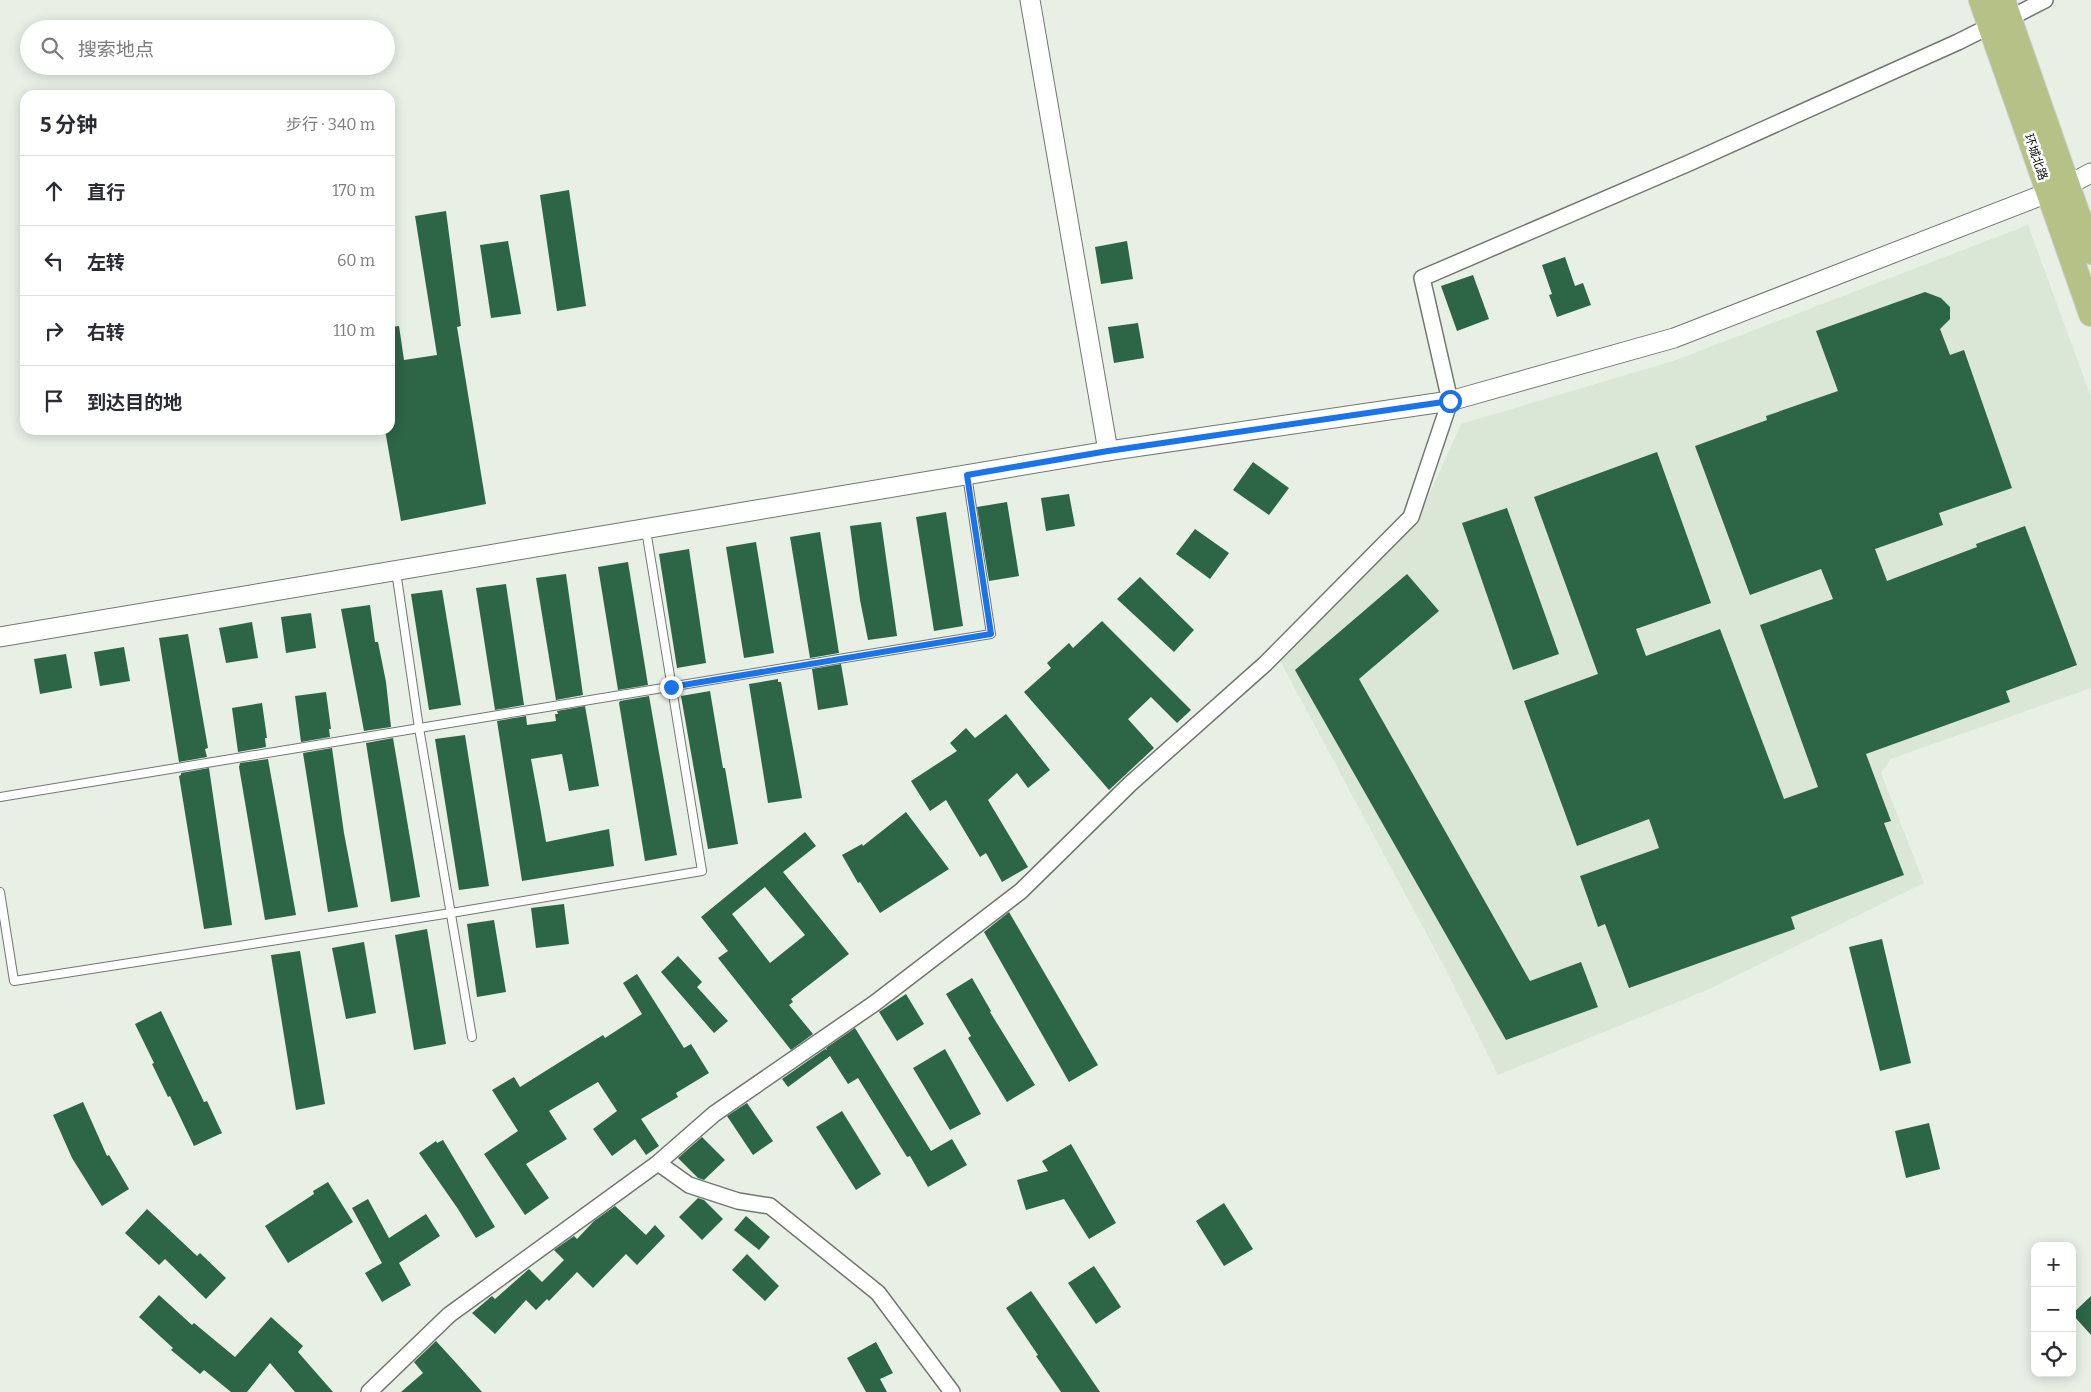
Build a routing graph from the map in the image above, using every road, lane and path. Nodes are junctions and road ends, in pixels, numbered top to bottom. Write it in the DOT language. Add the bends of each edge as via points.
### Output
graph roads {
  1 [pos="1030,0"];
  2 [pos="1981,0"];
  3 [pos="2045,0"];
  4 [pos="2001,14"];
  5 [pos="2091,173"];
  6 [pos="2058,188"];
  7 [pos="2091,252"];
  8 [pos="2091,314"];
  9 [pos="1450,401"];
  10 [pos="1108,451"];
  11 [pos="967,475"];
  12 [pos="646,528"];
  13 [pos="396,570"];
  14 [pos="0,638"];
  15 [pos="671,687"];
  16 [pos="419,728"];
  17 [pos="0,797"];
  18 [pos="0,892"];
  19 [pos="451,913"];
  20 [pos="472,1037"];
  21 [pos="658,1162"];
  22 [pos="369,1392"];
  23 [pos="952,1392"];
  1 -- 10 [label="street"];
  2 -- 4 [label="main road, 环城北路"];
  3 -- 4 [label="street"];
  4 -- 6 [label="main road, 环城北路"];
  4 -- 9 [label="street" via="1949,46 1422,278"];
  5 -- 6 [label="street"];
  6 -- 7 [label="main road, 环城北路"];
  6 -- 8 [label="main road, 环城北路"];
  6 -- 9 [label="street" via="1674,338"];
  9 -- 10 [label="street"];
  9 -- 21 [label="street" via="1411,517 1265,664 1130,784 1021,891 876,1004 714,1114"];
  10 -- 11 [label="street"];
  11 -- 12 [label="street"];
  11 -- 15 [label="lane" via="991,634"];
  12 -- 13 [label="street"];
  12 -- 15 [label="lane"];
  13 -- 14 [label="street"];
  13 -- 16 [label="lane"];
  15 -- 16 [label="lane"];
  15 -- 19 [label="lane" via="702,871"];
  16 -- 17 [label="lane"];
  16 -- 19 [label="lane"];
  18 -- 19 [label="lane" via="14,981"];
  19 -- 20 [label="lane"];
  21 -- 22 [label="street" via="449,1315"];
  21 -- 23 [label="street" via="689,1185 738,1201 770,1206 878,1293"];
}
